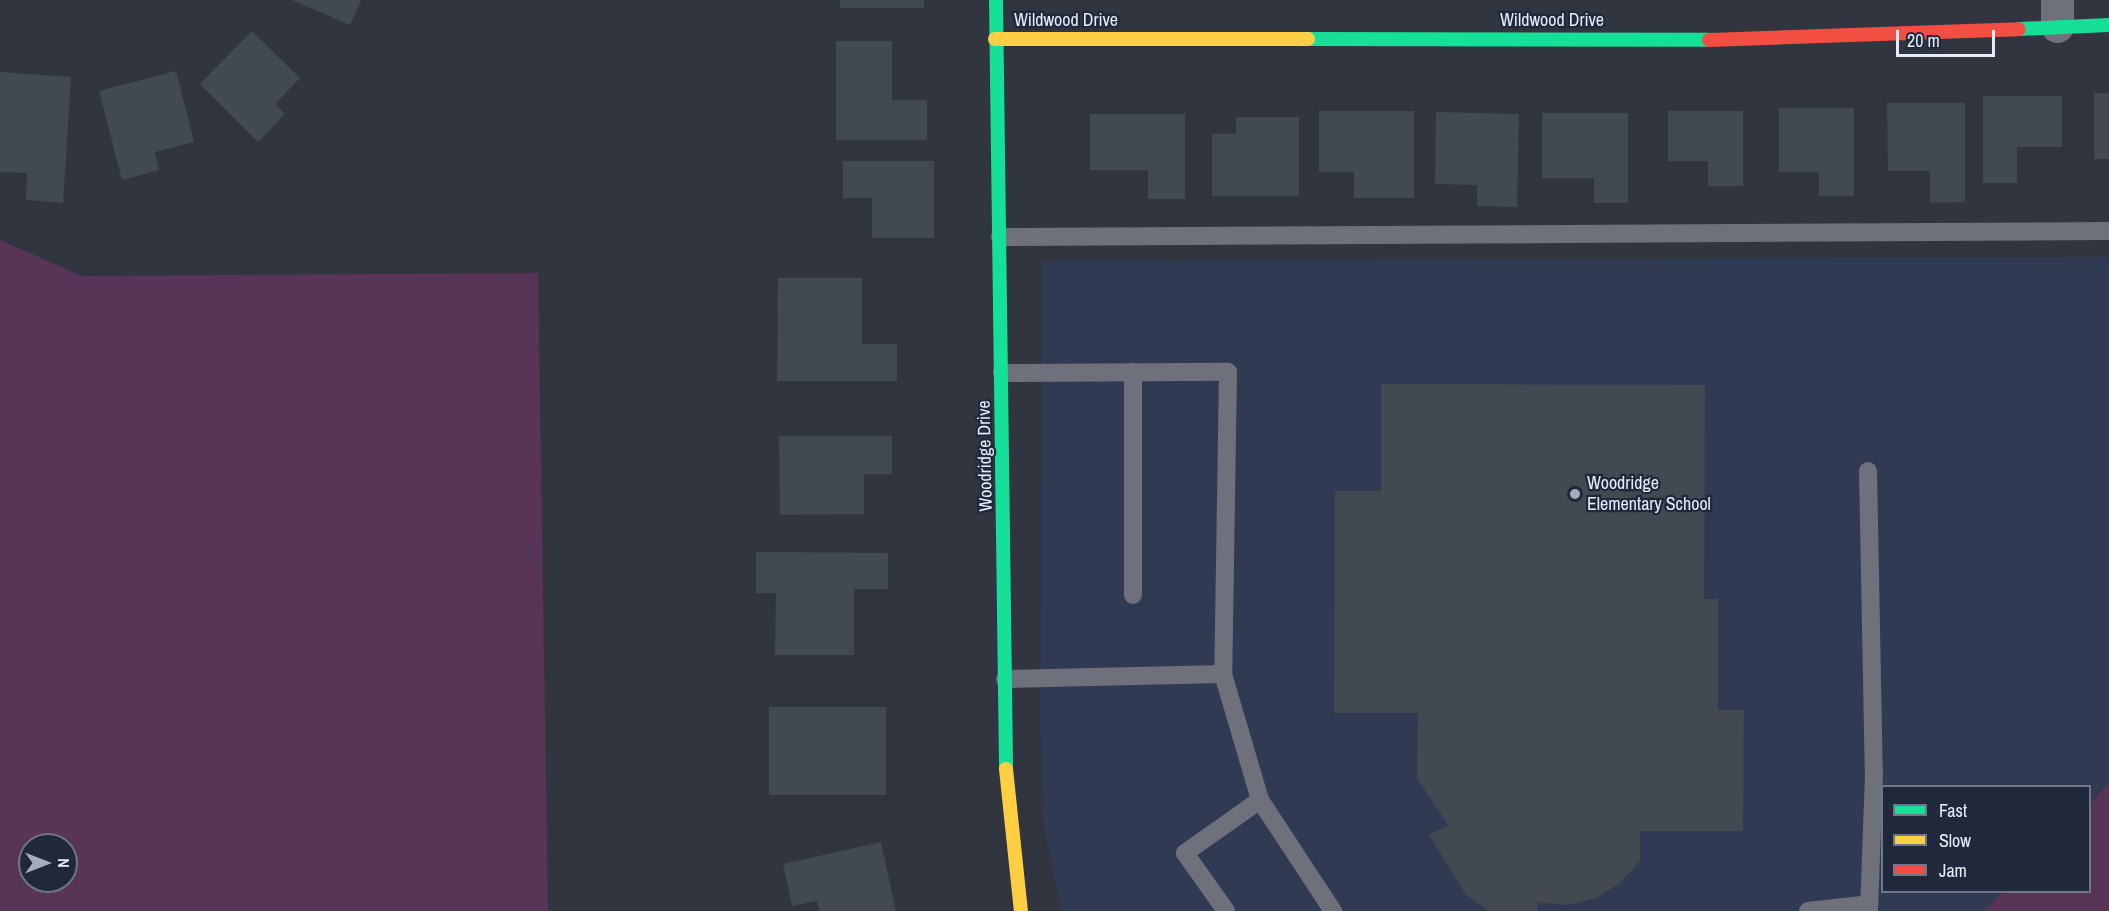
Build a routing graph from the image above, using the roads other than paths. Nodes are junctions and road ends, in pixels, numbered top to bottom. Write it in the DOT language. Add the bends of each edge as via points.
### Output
graph roads {
  1 [pos="996,0"];
  2 [pos="2057,13"];
  3 [pos="2109,25"];
  4 [pos="994,39"];
  5 [pos="2109,231"];
  6 [pos="1000,237"];
  7 [pos="1133,372"];
  8 [pos="1002,373"];
  9 [pos="1868,471"];
  10 [pos="1133,595"];
  11 [pos="1223,674"];
  12 [pos="1005,680"];
  13 [pos="1260,800"];
  14 [pos="1869,907"];
  15 [pos="1021,911"];
  16 [pos="1226,911"];
  17 [pos="1333,911"];
  18 [pos="1808,911"];
  1 -- 4 [label="street, Woodridge Drive"];
  2 -- 3 [label="street, Wildwood Drive"];
  2 -- 4 [label="street, Wildwood Drive" via="1776,40"];
  4 -- 6 [label="street, Woodridge Drive"];
  5 -- 6 [label="lane"];
  6 -- 8 [label="street, Woodridge Drive"];
  7 -- 8 [label="lane"];
  7 -- 10 [label="lane"];
  7 -- 11 [label="lane" via="1228,372"];
  8 -- 12 [label="street, Woodridge Drive"];
  9 -- 14 [label="lane" via="1874,774"];
  11 -- 12 [label="lane"];
  11 -- 13 [label="lane"];
  12 -- 15 [label="street, Woodridge Drive" via="1006,800"];
  13 -- 16 [label="lane" via="1185,853"];
  13 -- 17 [label="lane"];
  14 -- 18 [label="lane"];
}
